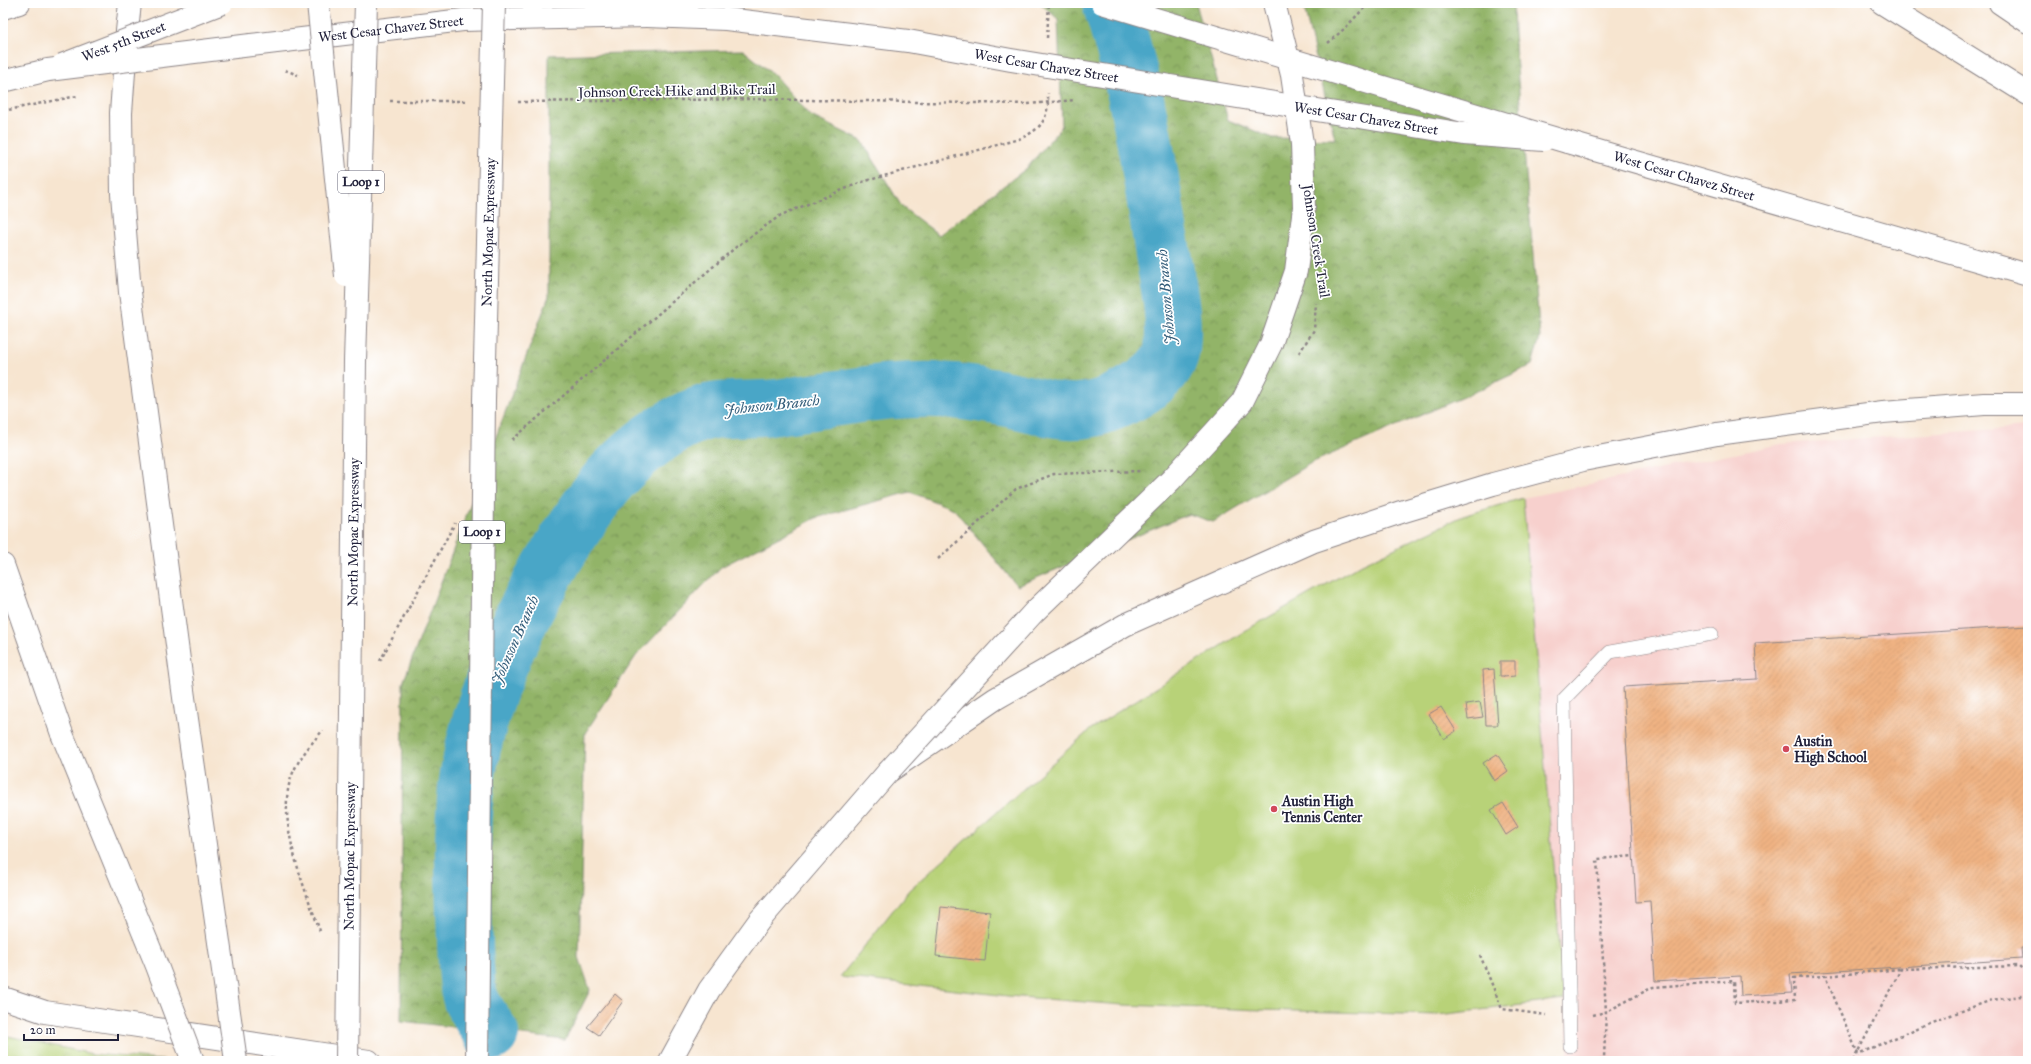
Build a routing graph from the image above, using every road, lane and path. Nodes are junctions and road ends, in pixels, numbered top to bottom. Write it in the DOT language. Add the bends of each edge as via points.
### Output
graph roads {
  1 [pos="19,3"];
  2 [pos="130,3"];
  3 [pos="222,3"];
  4 [pos="318,3"];
  5 [pos="366,3"];
  6 [pos="494,3"];
  7 [pos="1102,3"];
  8 [pos="1274,3"];
  9 [pos="1882,3"];
  10 [pos="2000,3"];
  11 [pos="3,8"];
  12 [pos="2028,22"];
  13 [pos="278,67"];
  14 [pos="48,70"];
  15 [pos="300,76"];
  16 [pos="3,81"];
  17 [pos="2028,94"];
  18 [pos="1078,100"];
  19 [pos="382,101"];
  20 [pos="467,101"];
  21 [pos="514,102"];
  22 [pos="1048,102"];
  23 [pos="1567,142"];
  24 [pos="2028,275"];
  25 [pos="1316,300"];
  26 [pos="1294,360"];
  27 [pos="355,361"];
  28 [pos="2028,404"];
  29 [pos="510,442"];
  30 [pos="1141,471"];
  31 [pos="458,517"];
  32 [pos="938,559"];
  33 [pos="3,565"];
  34 [pos="1712,634"];
  35 [pos="378,663"];
  36 [pos="325,727"];
  37 [pos="888,772"];
  38 [pos="1633,856"];
  39 [pos="321,936"];
  40 [pos="1480,955"];
  41 [pos="1901,969"];
  42 [pos="2028,974"];
  43 [pos="1825,976"];
  44 [pos="2028,995"];
  45 [pos="3,998"];
  46 [pos="1502,1009"];
  47 [pos="1606,1012"];
  48 [pos="1570,1046"];
  49 [pos="1858,1054"];
  50 [pos="1606,1060"];
  51 [pos="193,1061"];
  52 [pos="236,1061"];
  53 [pos="347,1061"];
  54 [pos="369,1061"];
  55 [pos="477,1061"];
  56 [pos="670,1061"];
  57 [pos="1599,1061"];
  58 [pos="1853,1061"];
  1 -- 11 [label="main road"];
  2 -- 52 [label="main road, bridge" via="121,113 122,194 130,292 185,706"];
  3 -- 14 [label="main road, West 5th Street, bridge"];
  4 -- 27 [label="main road, bridge"];
  5 -- 27 [label="main road, North Mopac Expressway / Loop 1, bridge"];
  6 -- 55 [label="main road, North Mopac Expressway / Loop 1, bridge" via="484,400"];
  7 -- 23 [label="main road, bridge"];
  8 -- 37 [label="main road, bridge" via="1292,75 1302,144 1304,207 1296,271 1268,350 1242,402 1171,480 1034,612"];
  9 -- 17 [label="main road"];
  10 -- 12 [label="main road"];
  13 -- 15 [label="path"];
  14 -- 16 [label="main road"];
  14 -- 23 [label="main road, West Cesar Chavez Street, bridge" via="463,20 647,16 726,19 908,41 1464,134"];
  18 -- 22 [label="path, Johnson Creek Hike and Bike Trail"];
  19 -- 20 [label="path"];
  21 -- 22 [label="path, Johnson Creek Hike and Bike Trail" via="753,99 1027,104"];
  22 -- 29 [label="path" via="1044,119 1034,132 862,182 781,215 736,247"];
  23 -- 24 [label="main road, West Cesar Chavez Street"];
  25 -- 26 [label="path, Johnson Creek Trail" via="1314,330"];
  27 -- 53 [label="main road, North Mopac Expressway / Loop 1, bridge"];
  28 -- 37 [label="main road, bridge" via="1984,404 1883,412 1710,435 1583,460 1402,512 1314,541 1125,626 995,699"];
  30 -- 32 [label="path" via="1054,474 1016,490"];
  31 -- 35 [label="path"];
  33 -- 51 [label="main road, bridge" via="62,734"];
  34 -- 48 [label="lane" via="1610,652 1564,699"];
  36 -- 39 [label="path" via="306,750 290,778 285,813 301,880"];
  37 -- 56 [label="main road" via="759,921 709,990"];
  38 -- 47 [label="path" via="1597,859"];
  40 -- 46 [label="path"];
  41 -- 42 [label="path" via="2020,966"];
  41 -- 43 [label="path"];
  41 -- 49 [label="path"];
  43 -- 47 [label="path" via="1794,978 1795,1000 1735,1003 1734,981 1653,986"];
  43 -- 49 [label="path"];
  44 -- 49 [label="path" via="1992,1000 1929,1022"];
  45 -- 54 [label="main road" via="45,1012"];
  47 -- 50 [label="path"];
  49 -- 58 [label="path"];
  50 -- 57 [label="path"];
}
